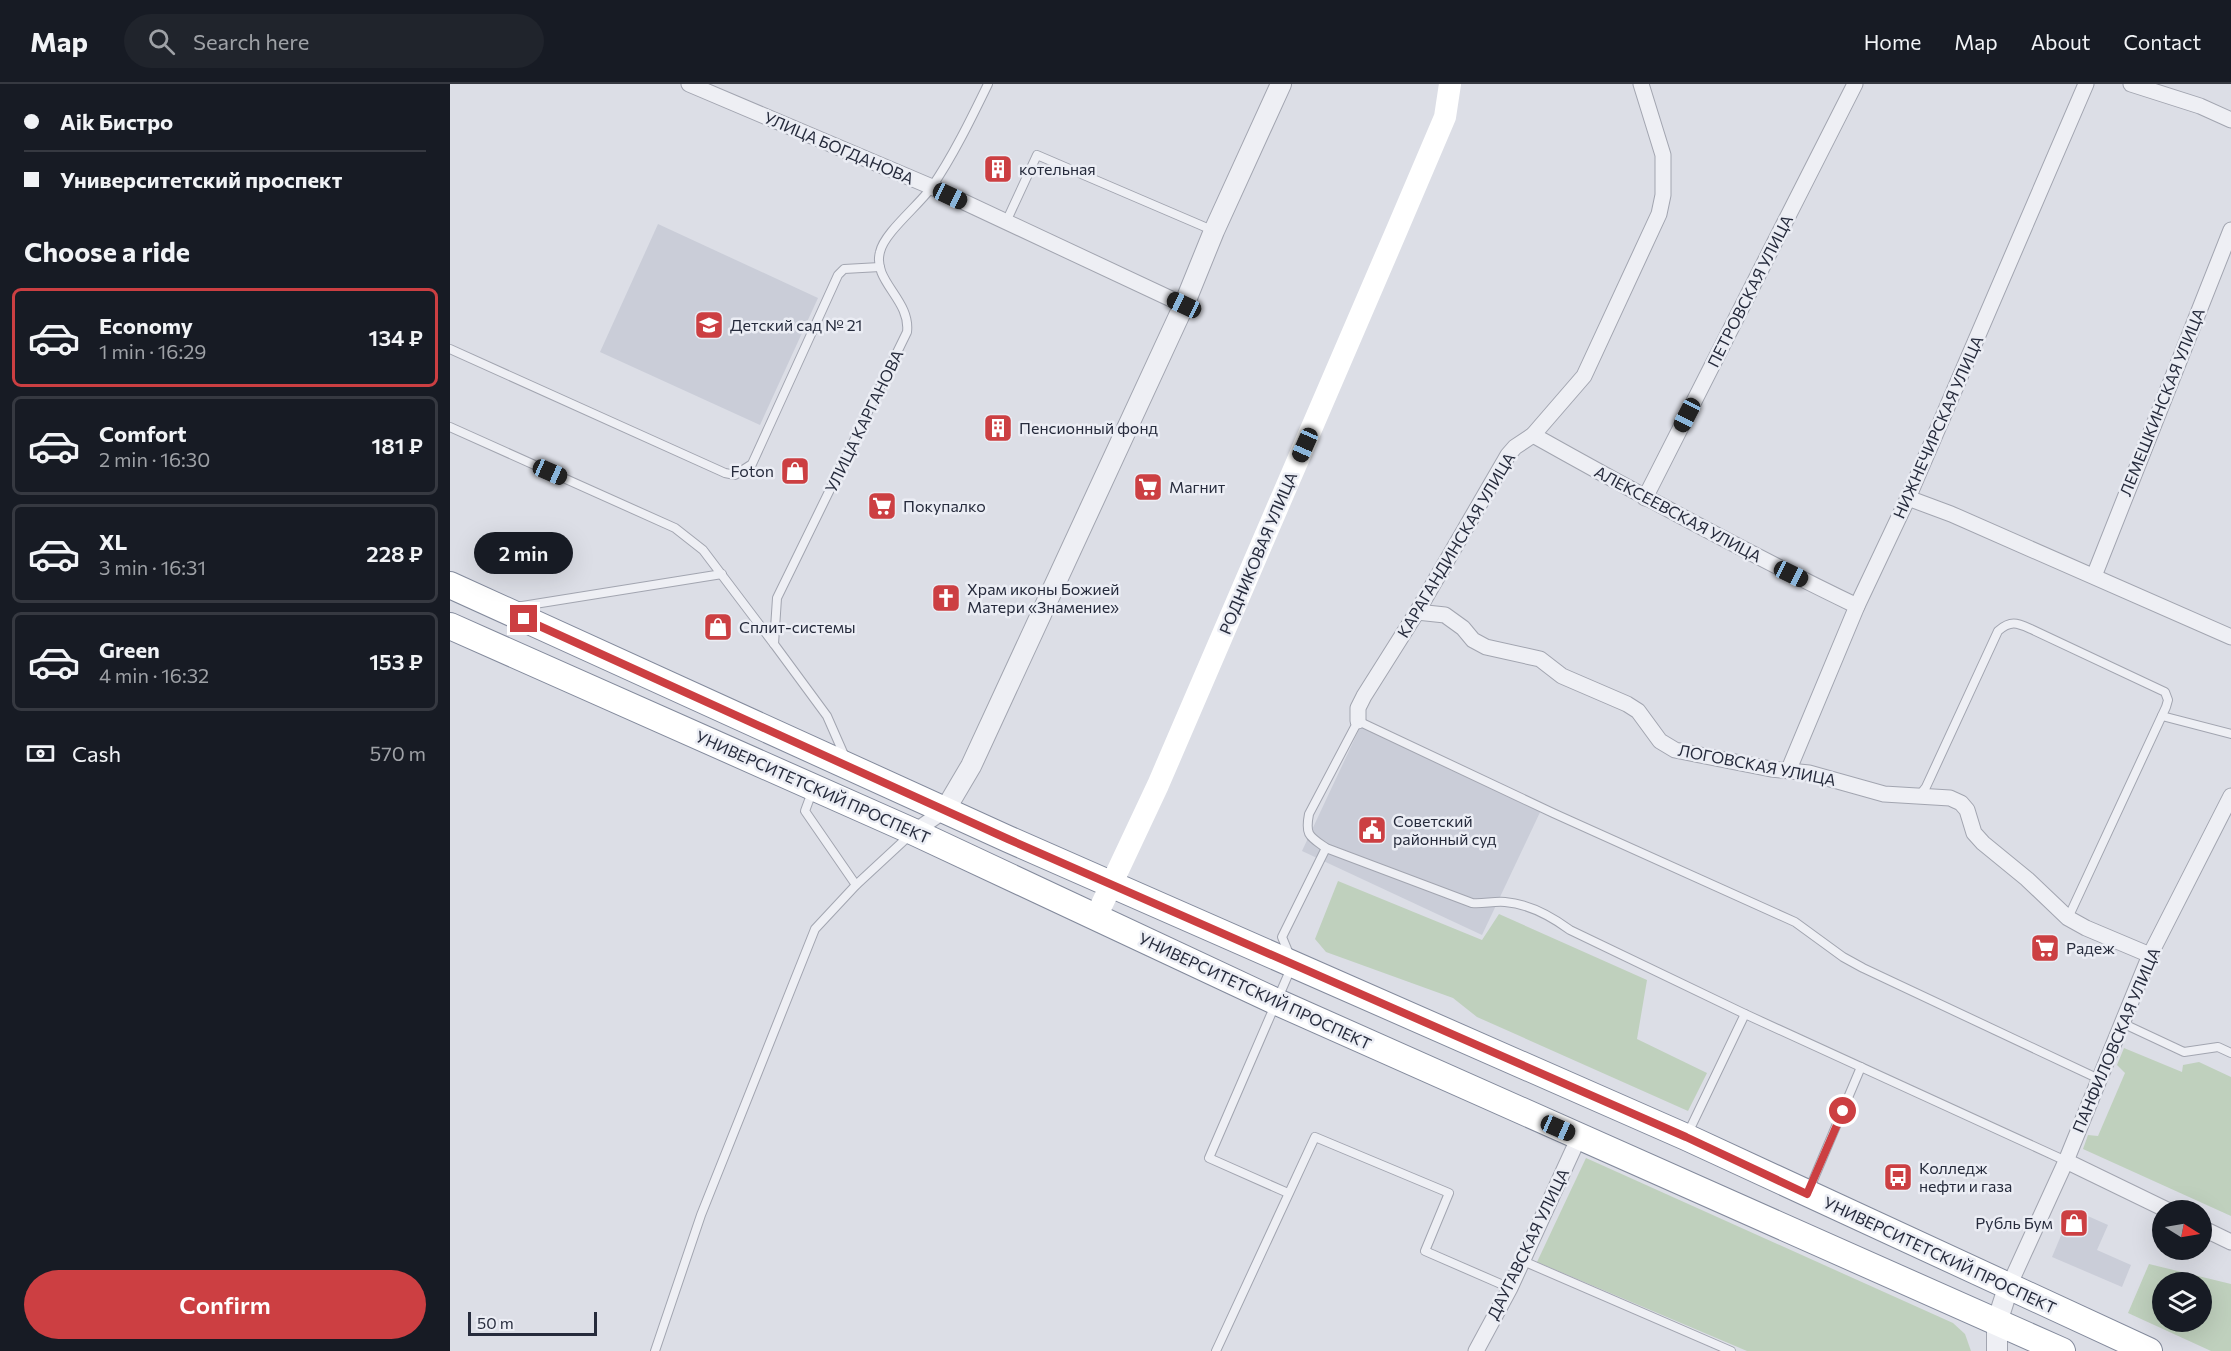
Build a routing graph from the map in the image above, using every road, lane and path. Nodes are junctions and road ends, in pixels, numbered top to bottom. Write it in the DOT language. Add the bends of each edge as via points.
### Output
graph roads {
  1 [pos="689,84"];
  2 [pos="988,84"];
  3 [pos="1281,84"];
  4 [pos="1450,84"];
  5 [pos="1641,84"];
  6 [pos="1855,84"];
  7 [pos="2086,84"];
  8 [pos="2131,84"];
  9 [pos="2231,120"];
  10 [pos="932,188"];
  11 [pos="1006,222"];
  12 [pos="2231,230"];
  13 [pos="1214,231"];
  14 [pos="880,267"];
  15 [pos="1184,305"];
  16 [pos="450,349"];
  17 [pos="450,427"];
  18 [pos="1533,435"];
  19 [pos="1645,498"];
  20 [pos="1908,498"];
  21 [pos="722,574"];
  22 [pos="2094,576"];
  23 [pos="450,585"];
  24 [pos="1857,606"];
  25 [pos="503,609"];
  26 [pos="1417,612"];
  27 [pos="450,626"];
  28 [pos="2231,638"];
  29 [pos="774,644"];
  30 [pos="2162,716"];
  31 [pos="1358,721"];
  32 [pos="2231,734"];
  33 [pos="850,767"];
  34 [pos="1789,770"];
  35 [pos="813,787"];
  36 [pos="2231,796"];
  37 [pos="1918,797"];
  38 [pos="945,810"];
  39 [pos="914,832"];
  40 [pos="1326,848"];
  41 [pos="856,885"];
  42 [pos="1112,885"];
  43 [pos="1096,917"];
  44 [pos="2067,918"];
  45 [pos="2150,955"];
  46 [pos="1293,964"];
  47 [pos="1277,1002"];
  48 [pos="1745,1014"];
  49 [pos="2121,1023"];
  50 [pos="2231,1053"];
  51 [pos="1861,1067"];
  52 [pos="2099,1079"];
  53 [pos="1579,1137"];
  54 [pos="1686,1137"];
  55 [pos="2066,1161"];
  56 [pos="1288,1193"];
  57 [pos="1807,1194"];
  58 [pos="2152,1203"];
  59 [pos="2212,1233"];
  60 [pos="2231,1242"];
  61 [pos="1523,1261"];
  62 [pos="1510,1288"];
  63 [pos="2008,1288"];
  64 [pos="1997,1322"];
  65 [pos="655,1351"];
  66 [pos="1216,1351"];
  67 [pos="1476,1351"];
  68 [pos="1731,1351"];
  69 [pos="1997,1351"];
  70 [pos="2062,1351"];
  71 [pos="2149,1351"];
  1 -- 10 [label="street, УЛИЦА БОГДАНОВА"];
  2 -- 10 [label="lane"];
  3 -- 13 [label="street"];
  4 -- 42 [label="main road, РОДНИКОВАЯ УЛИЦА" via="1445,117 1401,222"];
  5 -- 18 [label="street, КАРАГАНДИНСКАЯ УЛИЦА" via="1663,155 1659,214 1584,376"];
  6 -- 19 [label="street, ПЕТРОВСКАЯ УЛИЦА"];
  7 -- 20 [label="street, НИЖНЕЧИРСКАЯ УЛИЦА"];
  8 -- 9 [label="street"];
  10 -- 11 [label="street, УЛИЦА БОГДАНОВА"];
  10 -- 14 [label="lane" via="886,239 880,252"];
  11 -- 13 [label="lane" via="1037,155"];
  11 -- 15 [label="street, УЛИЦА БОГДАНОВА"];
  12 -- 22 [label="street, ЛЕМЕШКИНСКАЯ УЛИЦА"];
  13 -- 15 [label="street"];
  14 -- 16 [label="lane" via="844,269 838,275 752,464 735,475"];
  14 -- 29 [label="lane, УЛИЦА КАРГАНОВА" via="906,312 907,332 777,598"];
  15 -- 38 [label="street" via="971,766"];
  17 -- 21 [label="lane" via="675,528 703,550"];
  18 -- 19 [label="street, АЛЕКСЕЕВСКАЯ УЛИЦА"];
  18 -- 26 [label="street, КАРАГАНДИНСКАЯ УЛИЦА" via="1508,455"];
  19 -- 24 [label="street, АЛЕКСЕЕВСКАЯ УЛИЦА"];
  20 -- 22 [label="street"];
  20 -- 24 [label="street, НИЖНЕЧИРСКАЯ УЛИЦА"];
  21 -- 25 [label="lane"];
  21 -- 29 [label="lane"];
  22 -- 28 [label="street"];
  23 -- 25 [label="highway, УНИВЕРСИТЕТСКИЙ ПРОСПЕКТ"];
  24 -- 34 [label="street, НИЖНЕЧИРСКАЯ УЛИЦА"];
  25 -- 33 [label="highway, УНИВЕРСИТЕТСКИЙ ПРОСПЕКТ"];
  26 -- 31 [label="street, КАРАГАНДИНСКАЯ УЛИЦА" via="1364,696 1358,708"];
  26 -- 34 [label="street, ЛОГОВСКАЯ УЛИЦА" via="1445,615 1486,647 1540,659 1562,676 1627,704 1638,711 1660,741 1675,750"];
  27 -- 35 [label="highway, УНИВЕРСИТЕТСКИЙ ПРОСПЕКТ"];
  29 -- 33 [label="lane" via="827,716"];
  30 -- 32 [label="lane"];
  30 -- 37 [label="lane" via="2168,700 2165,692 2031,629 2016,623 2005,624 1998,631"];
  30 -- 44 [label="lane"];
  31 -- 40 [label="lane" via="1309,814 1307,830"];
  31 -- 52 [label="lane" via="1795,922 1871,972"];
  33 -- 38 [label="highway, УНИВЕРСИТЕТСКИЙ ПРОСПЕКТ"];
  34 -- 37 [label="street, ЛОГОВСКАЯ УЛИЦА" via="1884,795"];
  35 -- 39 [label="highway, УНИВЕРСИТЕТСКИЙ ПРОСПЕКТ"];
  35 -- 41 [label="lane" via="805,811"];
  36 -- 45 [label="street, ПАНФИЛОВСКАЯ УЛИЦА"];
  37 -- 44 [label="street, ЛОГОВСКАЯ УЛИЦА" via="1950,798 1961,803 1983,843"];
  38 -- 39 [label="street"];
  38 -- 42 [label="highway, УНИВЕРСИТЕТСКИЙ ПРОСПЕКТ"];
  39 -- 41 [label="lane"];
  39 -- 43 [label="highway, УНИВЕРСИТЕТСКИЙ ПРОСПЕКТ"];
  40 -- 46 [label="lane" via="1282,937"];
  40 -- 48 [label="lane" via="1472,903 1504,902 1551,915 1570,930"];
  41 -- 65 [label="lane" via="815,929 701,1215"];
  42 -- 43 [label="main road, РОДНИКОВАЯ УЛИЦА"];
  42 -- 46 [label="highway, УНИВЕРСИТЕТСКИЙ ПРОСПЕКТ"];
  43 -- 47 [label="highway, УНИВЕРСИТЕТСКИЙ ПРОСПЕКТ"];
  44 -- 45 [label="street, ЛОГОВСКАЯ УЛИЦА"];
  45 -- 49 [label="street, ПАНФИЛОВСКАЯ УЛИЦА"];
  46 -- 47 [label="lane"];
  46 -- 54 [label="highway, УНИВЕРСИТЕТСКИЙ ПРОСПЕКТ"];
  47 -- 53 [label="highway, УНИВЕРСИТЕТСКИЙ ПРОСПЕКТ"];
  47 -- 56 [label="lane" via="1209,1158"];
  48 -- 51 [label="lane"];
  48 -- 54 [label="lane"];
  49 -- 50 [label="lane" via="2184,1052 2218,1047"];
  49 -- 52 [label="street, ПАНФИЛОВСКАЯ УЛИЦА"];
  51 -- 55 [label="lane"];
  51 -- 57 [label="lane"];
  52 -- 55 [label="street, ПАНФИЛОВСКАЯ УЛИЦА"];
  53 -- 61 [label="street, ДАУГАВСКАЯ УЛИЦА"];
  53 -- 64 [label="highway, УНИВЕРСИТЕТСКИЙ ПРОСПЕКТ"];
  54 -- 57 [label="highway, УНИВЕРСИТЕТСКИЙ ПРОСПЕКТ"];
  55 -- 58 [label="street"];
  55 -- 63 [label="street, ПАНФИЛОВСКАЯ УЛИЦА"];
  56 -- 62 [label="lane" via="1315,1137 1449,1193 1425,1251"];
  56 -- 66 [label="lane"];
  57 -- 63 [label="highway, УНИВЕРСИТЕТСКИЙ ПРОСПЕКТ"];
  59 -- 60 [label="street"];
  61 -- 62 [label="street, ДАУГАВСКАЯ УЛИЦА"];
  61 -- 68 [label="lane"];
  62 -- 67 [label="street, ДАУГАВСКАЯ УЛИЦА"];
  63 -- 64 [label="street"];
  63 -- 71 [label="highway, УНИВЕРСИТЕТСКИЙ ПРОСПЕКТ"];
  64 -- 69 [label="street"];
  64 -- 70 [label="highway, УНИВЕРСИТЕТСКИЙ ПРОСПЕКТ"];
}
